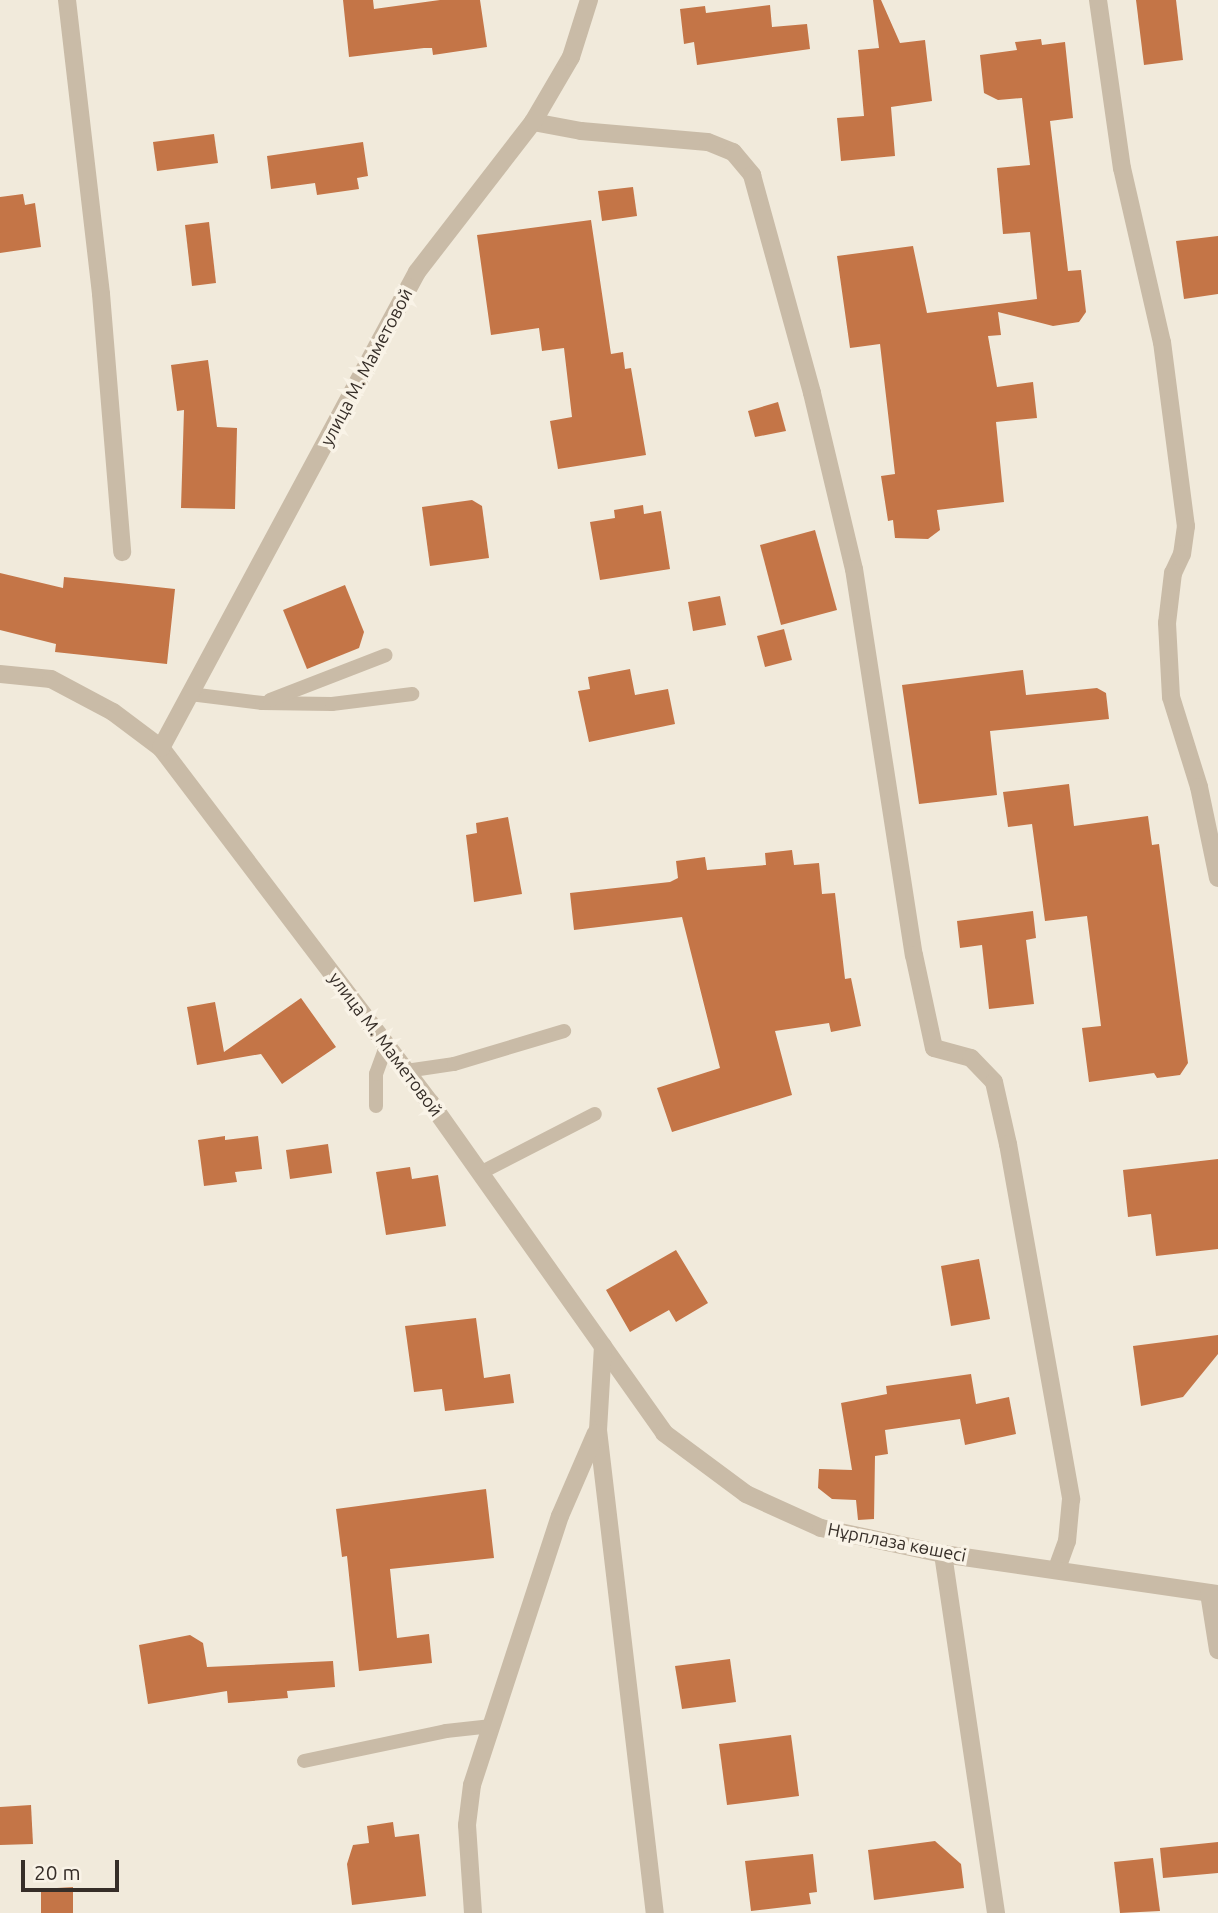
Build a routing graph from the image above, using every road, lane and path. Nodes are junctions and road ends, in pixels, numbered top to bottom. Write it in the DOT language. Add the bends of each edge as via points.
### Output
graph roads {
  1 [pos="67,0"];
  2 [pos="589,0"];
  3 [pos="1098,0"];
  4 [pos="533,122"];
  5 [pos="122,552"];
  6 [pos="386,655"];
  7 [pos="0,674"];
  8 [pos="190,694"];
  9 [pos="412,694"];
  10 [pos="262,703"];
  11 [pos="160,748"];
  12 [pos="1218,878"];
  13 [pos="564,1031"];
  14 [pos="387,1044"];
  15 [pos="406,1071"];
  16 [pos="376,1106"];
  17 [pos="594,1114"];
  18 [pos="480,1173"];
  19 [pos="603,1346"];
  20 [pos="598,1430"];
  21 [pos="943,1554"];
  22 [pos="1057,1569"];
  23 [pos="1214,1593"];
  24 [pos="1218,1650"];
  25 [pos="492,1726"];
  26 [pos="304,1761"];
  27 [pos="473,1913"];
  28 [pos="655,1913"];
  29 [pos="996,1913"];
  1 -- 5 [label="street" via="101,294"];
  2 -- 4 [label="street, улица М. Маметовой" via="571,57"];
  3 -- 12 [label="street" via="1122,168 1162,342 1185,526 1167,623 1171,697 1199,787"];
  4 -- 8 [label="street, улица М. Маметовой" via="417,272"];
  4 -- 22 [label="street" via="708,142 733,152 752,175 854,569 912,941 934,1048 971,1058 994,1082 1008,1144 1071,1499 1067,1541"];
  6 -- 10 [label="lane"];
  7 -- 11 [label="street, улица М. Маметовой" via="51,680 113,712"];
  8 -- 10 [label="lane"];
  8 -- 11 [label="street, улица М. Маметовой"];
  9 -- 10 [label="lane" via="332,704"];
  11 -- 14 [label="street, улица М. Маметовой"];
  13 -- 15 [label="lane" via="454,1064"];
  14 -- 15 [label="street, улица М. Маметовой"];
  14 -- 16 [label="lane" via="376,1074"];
  15 -- 18 [label="street, улица М. Маметовой"];
  17 -- 18 [label="lane"];
  18 -- 19 [label="street, улица М. Маметовой"];
  19 -- 20 [label="street"];
  19 -- 21 [label="street, Нұрплаза көшесі" via="664,1433 746,1494 821,1528"];
  20 -- 25 [label="street" via="560,1516"];
  20 -- 28 [label="street"];
  21 -- 22 [label="street, Нұрплаза көшесі"];
  21 -- 29 [label="street"];
  22 -- 23 [label="street, Нұрплаза көшесі"];
  23 -- 24 [label="street"];
  25 -- 26 [label="lane" via="446,1731"];
  25 -- 27 [label="street" via="472,1785 467,1825"];
}
